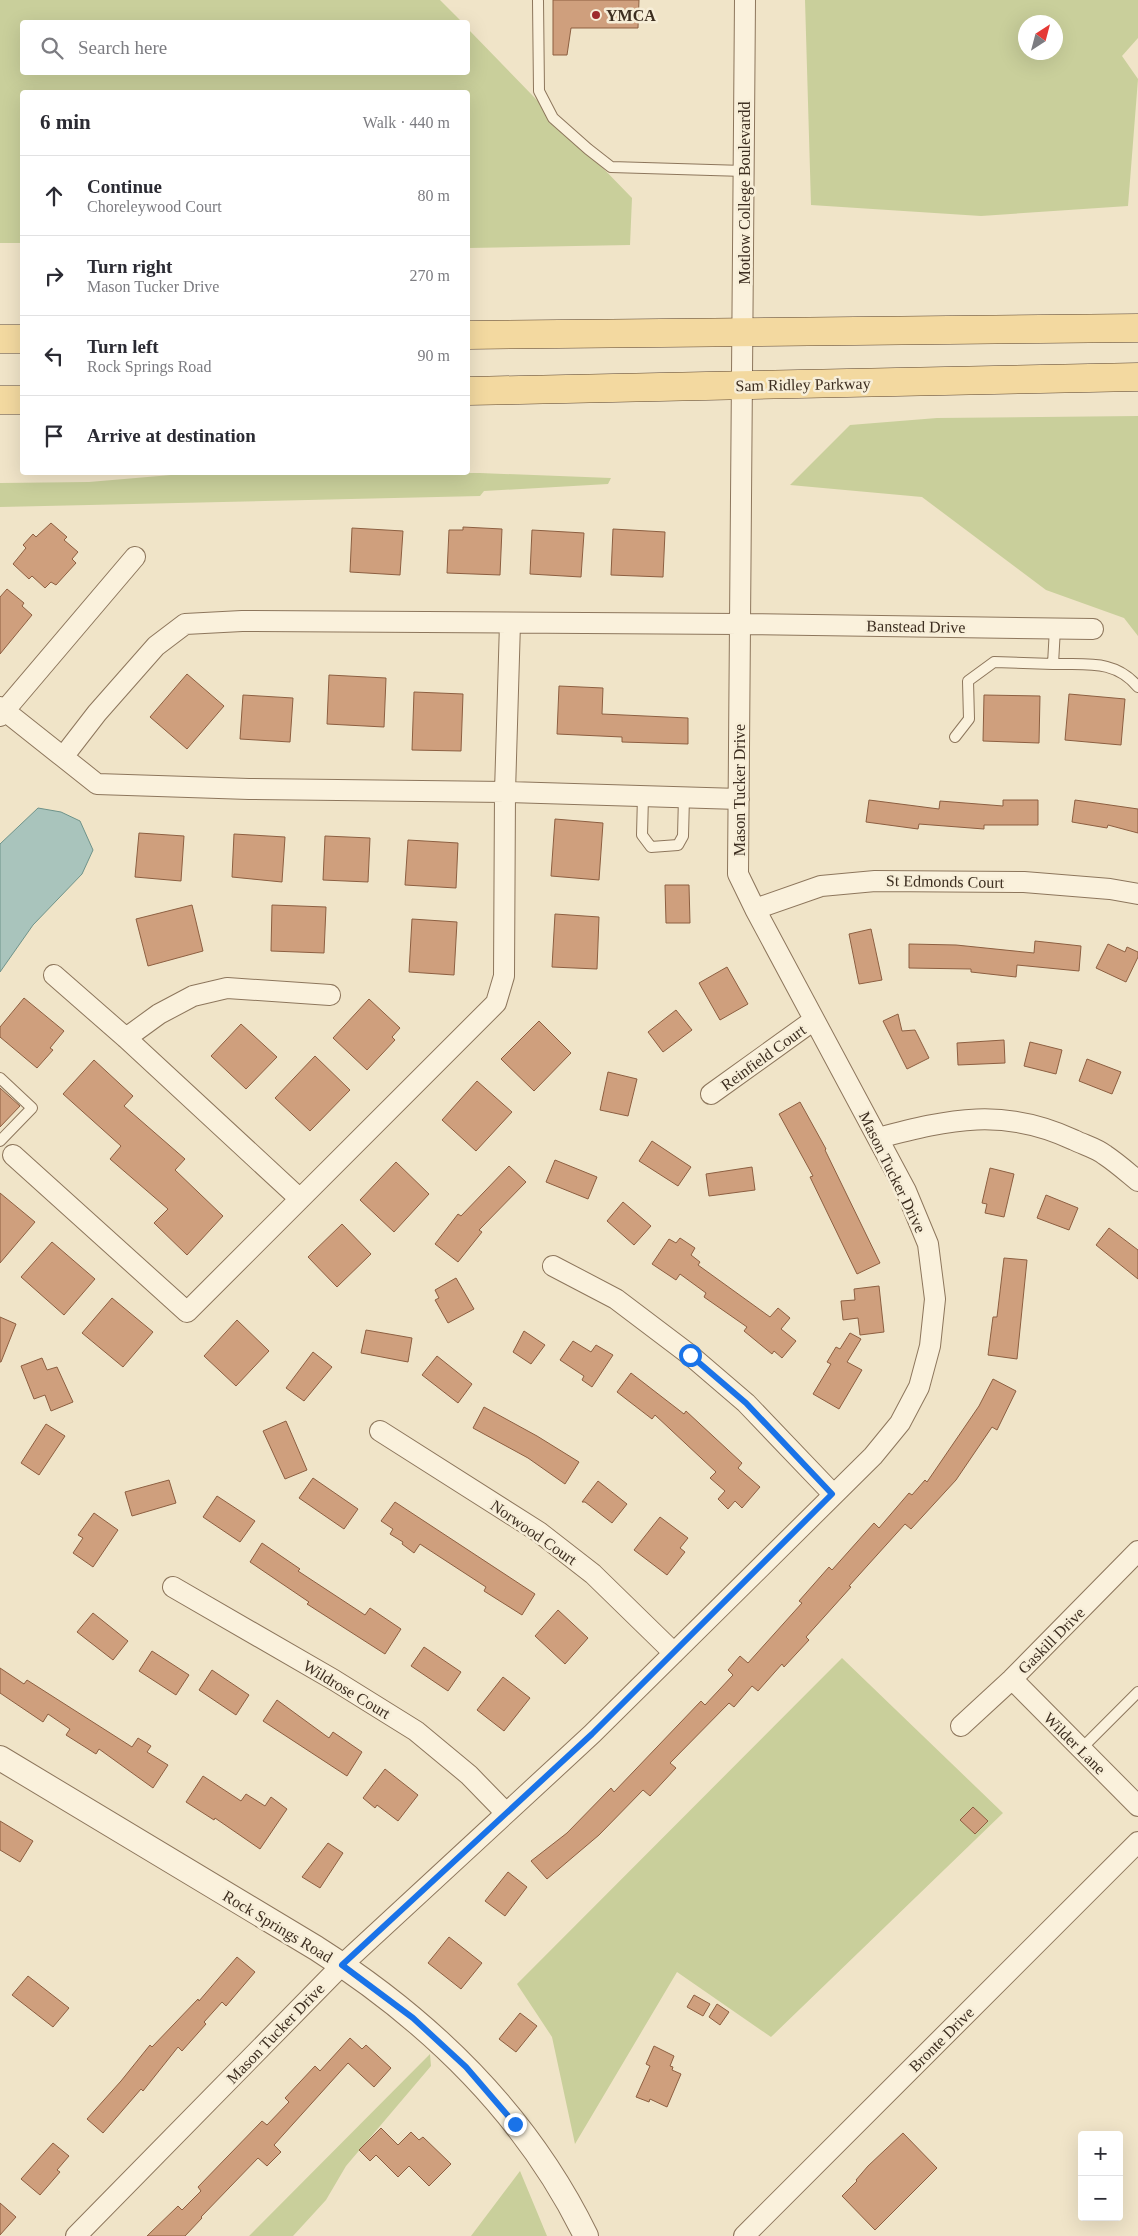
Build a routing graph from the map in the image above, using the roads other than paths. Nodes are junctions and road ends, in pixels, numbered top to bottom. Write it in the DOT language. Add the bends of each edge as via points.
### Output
graph roads {
  1 [pos="745,0"];
  2 [pos="538,2"];
  3 [pos="744,171"];
  4 [pos="1138,328"];
  5 [pos="744,333"];
  6 [pos="470,335"];
  7 [pos="0,339"];
  8 [pos="20,339"];
  9 [pos="1138,377"];
  10 [pos="743,385"];
  11 [pos="470,391"];
  12 [pos="0,400"];
  13 [pos="20,400"];
  14 [pos="136,557"];
  15 [pos="510,623"];
  16 [pos="739,624"];
  17 [pos="1055,628"];
  18 [pos="1093,629"];
  19 [pos="1052,664"];
  20 [pos="1138,687"];
  21 [pos="2,711"];
  22 [pos="955,737"];
  23 [pos="63,756"];
  24 [pos="505,792"];
  25 [pos="644,796"];
  26 [pos="684,798"];
  27 [pos="739,799"];
  28 [pos="1138,894"];
  29 [pos="755,910"];
  30 [pos="54,975"];
  31 [pos="330,995"];
  32 [pos="814,1020"];
  33 [pos="126,1038"];
  34 [pos="0,1078"];
  35 [pos="711,1094"];
  36 [pos="878,1138"];
  37 [pos="7,1148"];
  38 [pos="1138,1181"];
  39 [pos="300,1198"];
  40 [pos="553,1266"];
  41 [pos="380,1431"];
  42 [pos="832,1494"];
  43 [pos="1138,1552"];
  44 [pos="173,1588"];
  45 [pos="674,1653"];
  46 [pos="1012,1679"];
  47 [pos="1138,1692"];
  48 [pos="961,1726"];
  49 [pos="1082,1749"];
  50 [pos="0,1758"];
  51 [pos="1138,1806"];
  52 [pos="506,1813"];
  53 [pos="1138,1842"];
  54 [pos="342,1965"];
  55 [pos="76,2236"];
  56 [pos="586,2236"];
  57 [pos="744,2236"];
  1 -- 3 [label="street, Motlow College Boulevardd"];
  2 -- 3 [label="lane" via="539,91 553,118 588,149 611,167"];
  3 -- 5 [label="street, Motlow College Boulevardd"];
  4 -- 5 [label="main road"];
  5 -- 6 [label="main road"];
  5 -- 10 [label="street, Motlow College Boulevardd"];
  7 -- 8 [label="main road"];
  9 -- 10 [label="main road, Sam Ridley Parkway"];
  10 -- 11 [label="main road, Sam Ridley Parkway"];
  10 -- 16 [label="street, Mason Tucker Drive"];
  12 -- 13 [label="main road"];
  14 -- 21 [label="street"];
  15 -- 16 [label="street, Banstead Drive"];
  15 -- 23 [label="street, Banstead Drive" via="185,624 156,646 96,713"];
  15 -- 24 [label="street"];
  16 -- 17 [label="street, Banstead Drive"];
  16 -- 27 [label="street, Mason Tucker Drive"];
  17 -- 18 [label="street, Banstead Drive"];
  17 -- 19 [label="lane"];
  19 -- 20 [label="lane" via="1111,666 1130,677"];
  19 -- 22 [label="lane" via="994,662 968,681 969,719"];
  21 -- 23 [label="street"];
  23 -- 24 [label="street" via="97,784"];
  24 -- 25 [label="street"];
  24 -- 39 [label="street" via="504,976 496,1003"];
  25 -- 26 [label="street"];
  25 -- 26 [label="lane" via="642,835 651,847 678,845 683,836"];
  26 -- 27 [label="street"];
  27 -- 29 [label="street, Mason Tucker Drive" via="738,874"];
  28 -- 29 [label="street, St Edmonds Court" via="1110,888 1024,882 875,880 821,886"];
  29 -- 32 [label="street, Mason Tucker Drive"];
  30 -- 33 [label="street"];
  31 -- 33 [label="street" via="227,988 193,996 159,1014"];
  32 -- 35 [label="street, Reinfield Court"];
  32 -- 36 [label="street, Mason Tucker Drive"];
  33 -- 39 [label="street"];
  34 -- 37 [label="lane" via="32,1108"];
  36 -- 38 [label="street" via="968,1119 1016,1120 1050,1129 1104,1154"];
  36 -- 42 [label="street, Mason Tucker Drive" via="906,1191 928,1244 935,1299 930,1346 919,1387 900,1423 872,1456"];
  37 -- 39 [label="street" via="187,1312"];
  40 -- 42 [label="street" via="616,1300 690,1355 746,1403"];
  41 -- 45 [label="street, Norwood Court" via="540,1532 593,1574"];
  42 -- 45 [label="street, Mason Tucker Drive"];
  43 -- 46 [label="street, Gaskill Drive"];
  44 -- 52 [label="street, Wildrose Court" via="416,1731"];
  45 -- 52 [label="street, Mason Tucker Drive"];
  46 -- 48 [label="street, Gaskill Drive"];
  46 -- 49 [label="street, Wilder Lane"];
  47 -- 49 [label="lane"];
  49 -- 51 [label="street, Wilder Lane"];
  50 -- 54 [label="street, Rock Springs Road"];
  52 -- 54 [label="street, Mason Tucker Drive"];
  53 -- 57 [label="street, Bronte Drive"];
  54 -- 55 [label="street, Mason Tucker Drive"];
  54 -- 56 [label="street, Rock Springs Road" via="413,2018 466,2067 515,2124 554,2177"];
}
